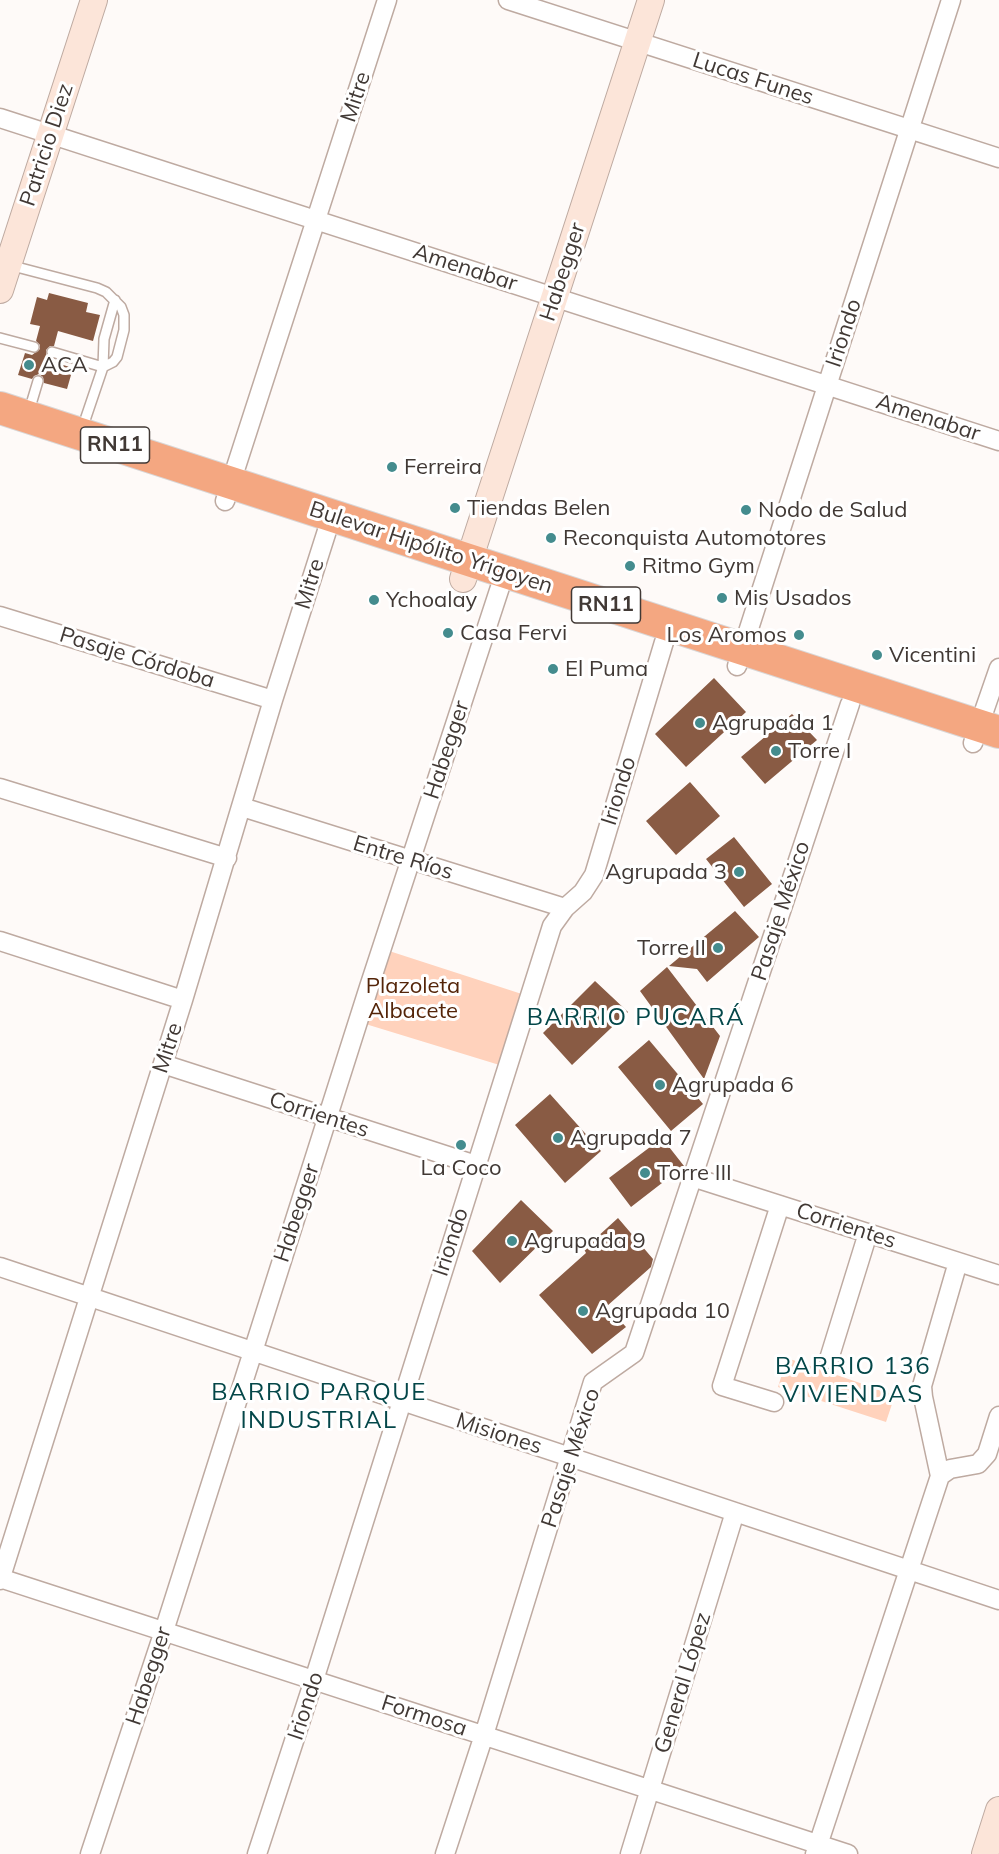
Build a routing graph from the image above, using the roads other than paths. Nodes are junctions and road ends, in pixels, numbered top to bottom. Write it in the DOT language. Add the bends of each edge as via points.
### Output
graph roads {
  1 [pos="94,0"];
  2 [pos="387,0"];
  3 [pos="508,0"];
  4 [pos="651,0"];
  5 [pos="951,0"];
  6 [pos="638,42"];
  7 [pos="0,118"];
  8 [pos="910,129"];
  9 [pos="51,134"];
  10 [pos="999,158"];
  11 [pos="316,220"];
  12 [pos="8,265"];
  13 [pos="0,290"];
  14 [pos="555,297"];
  15 [pos="115,300"];
  16 [pos="0,338"];
  17 [pos="34,347"];
  18 [pos="52,352"];
  19 [pos="103,367"];
  20 [pos="38,381"];
  21 [pos="827,385"];
  22 [pos="9,418"];
  23 [pos="80,434"];
  24 [pos="999,441"];
  25 [pos="228,492"];
  26 [pos="328,525"];
  27 [pos="466,569"];
  28 [pos="502,581"];
  29 [pos="0,616"];
  30 [pos="664,642"];
  31 [pos="740,657"];
  32 [pos="999,668"];
  33 [pos="273,700"];
  34 [pos="850,704"];
  35 [pos="988,738"];
  36 [pos="0,788"];
  37 [pos="242,807"];
  38 [pos="227,858"];
  39 [pos="411,860"];
  40 [pos="565,908"];
  41 [pos="0,941"];
  42 [pos="183,1000"];
  43 [pos="163,1064"];
  44 [pos="327,1118"];
  45 [pos="476,1166"];
  46 [pos="692,1178"];
  47 [pos="780,1205"];
  48 [pos="868,1233"];
  49 [pos="958,1262"];
  50 [pos="0,1267"];
  51 [pos="999,1275"];
  52 [pos="89,1297"];
  53 [pos="253,1351"];
  54 [pos="829,1359"];
  55 [pos="401,1401"];
  56 [pos="774,1402"];
  57 [pos="999,1416"];
  58 [pos="570,1457"];
  59 [pos="940,1476"];
  60 [pos="735,1512"];
  61 [pos="908,1569"];
  62 [pos="0,1579"];
  63 [pos="999,1600"];
  64 [pos="164,1631"];
  65 [pos="314,1680"];
  66 [pos="484,1735"];
  67 [pos="651,1790"];
  68 [pos="999,1810"];
  69 [pos="817,1849"];
  70 [pos="90,1854"];
  71 [pos="258,1854"];
  72 [pos="445,1854"];
  73 [pos="630,1854"];
  74 [pos="848,1854"];
  75 [pos="985,1854"];
  1 -- 9 [label="street, Patricio Diez"];
  2 -- 11 [label="street, Mitre"];
  3 -- 6 [label="street, Lucas Funes"];
  4 -- 6 [label="street, Habegger"];
  5 -- 8 [label="street, Iriondo"];
  6 -- 8 [label="street, Lucas Funes"];
  6 -- 14 [label="street, Habegger"];
  7 -- 9 [label="street, Amenabar"];
  8 -- 10 [label="street, Lucas Funes"];
  8 -- 21 [label="street, Iriondo"];
  9 -- 11 [label="street, Amenabar"];
  9 -- 12 [label="street, Patricio Diez"];
  11 -- 14 [label="street, Amenabar"];
  11 -- 25 [label="street, Mitre"];
  12 -- 13 [label="street, Patricio Diez"];
  12 -- 15 [label="lane" via="97,288"];
  14 -- 21 [label="street, Amenabar"];
  14 -- 27 [label="street, Habegger"];
  15 -- 19 [label="lane" via="104,339"];
  15 -- 19 [label="lane" via="124,315 124,330 117,357"];
  16 -- 17 [label="lane"];
  18 -- 19 [label="lane"];
  19 -- 23 [label="lane"];
  20 -- 22 [label="lane"];
  21 -- 24 [label="street, Amenabar"];
  21 -- 31 [label="street, Iriondo"];
  22 -- 23 [label="highway, Bulevar Hipólito Yrigoyen / RN11"];
  22 -- 25 [label="highway, Bulevar Hipólito Yrigoyen / RN11"];
  23 -- 25 [label="highway, Bulevar Hipólito Yrigoyen / RN11"];
  25 -- 26 [label="highway, Bulevar Hipólito Yrigoyen / RN11"];
  26 -- 27 [label="highway, Bulevar Hipólito Yrigoyen / RN11"];
  26 -- 33 [label="street, Mitre"];
  27 -- 28 [label="highway, Bulevar Hipólito Yrigoyen / RN11"];
  28 -- 30 [label="highway, Bulevar Hipólito Yrigoyen / RN11"];
  28 -- 31 [label="highway, Bulevar Hipólito Yrigoyen / RN11"];
  28 -- 39 [label="street, Habegger"];
  29 -- 33 [label="street, Pasaje Córdoba"];
  30 -- 31 [label="highway, Bulevar Hipólito Yrigoyen / RN11"];
  30 -- 40 [label="street, Iriondo" via="594,874 583,892"];
  31 -- 34 [label="highway, Bulevar Hipólito Yrigoyen / RN11"];
  31 -- 35 [label="highway, Bulevar Hipólito Yrigoyen / RN11"];
  32 -- 35 [label="street"];
  33 -- 37 [label="street, Mitre"];
  34 -- 35 [label="highway, Bulevar Hipólito Yrigoyen / RN11"];
  34 -- 46 [label="street, Pasaje México"];
  36 -- 38 [label="street"];
  37 -- 38 [label="street, Mitre"];
  37 -- 39 [label="street, Entre Ríos"];
  38 -- 42 [label="street, Mitre"];
  39 -- 40 [label="street, Entre Ríos"];
  39 -- 44 [label="street, Habegger"];
  40 -- 45 [label="street, Iriondo" via="552,926"];
  41 -- 42 [label="street"];
  42 -- 43 [label="street, Mitre"];
  43 -- 44 [label="street, Corrientes"];
  43 -- 52 [label="street, Mitre"];
  44 -- 45 [label="street, Corrientes"];
  44 -- 53 [label="street, Habegger"];
  45 -- 55 [label="street, Iriondo"];
  46 -- 47 [label="street, Corrientes"];
  46 -- 58 [label="street, Pasaje México" via="634,1353 593,1382"];
  47 -- 48 [label="street, Corrientes"];
  47 -- 56 [label="street" via="722,1386"];
  48 -- 49 [label="street, Corrientes"];
  48 -- 54 [label="street"];
  49 -- 51 [label="street, Corrientes"];
  49 -- 59 [label="street" via="922,1386"];
  50 -- 52 [label="street, Misiones"];
  52 -- 53 [label="street, Misiones"];
  52 -- 62 [label="street, Mitre"];
  53 -- 55 [label="street, Misiones"];
  53 -- 64 [label="street, Habegger"];
  55 -- 58 [label="street, Misiones"];
  55 -- 65 [label="street, Iriondo"];
  57 -- 59 [label="street" via="987,1454 978,1464 950,1469"];
  58 -- 60 [label="street, Misiones"];
  58 -- 66 [label="street, Pasaje México"];
  59 -- 61 [label="street"];
  60 -- 61 [label="street, Misiones"];
  60 -- 67 [label="street, General López"];
  61 -- 63 [label="street, Misiones"];
  61 -- 69 [label="street"];
  62 -- 64 [label="street, Formosa"];
  64 -- 65 [label="street, Formosa"];
  64 -- 70 [label="street, Habegger"];
  65 -- 66 [label="street, Formosa"];
  65 -- 71 [label="street, Iriondo"];
  66 -- 67 [label="street, Formosa"];
  66 -- 72 [label="street, Pasaje México"];
  67 -- 69 [label="street, Formosa"];
  67 -- 73 [label="street, General López"];
  68 -- 75 [label="street"];
  69 -- 74 [label="street, Formosa"];
}
